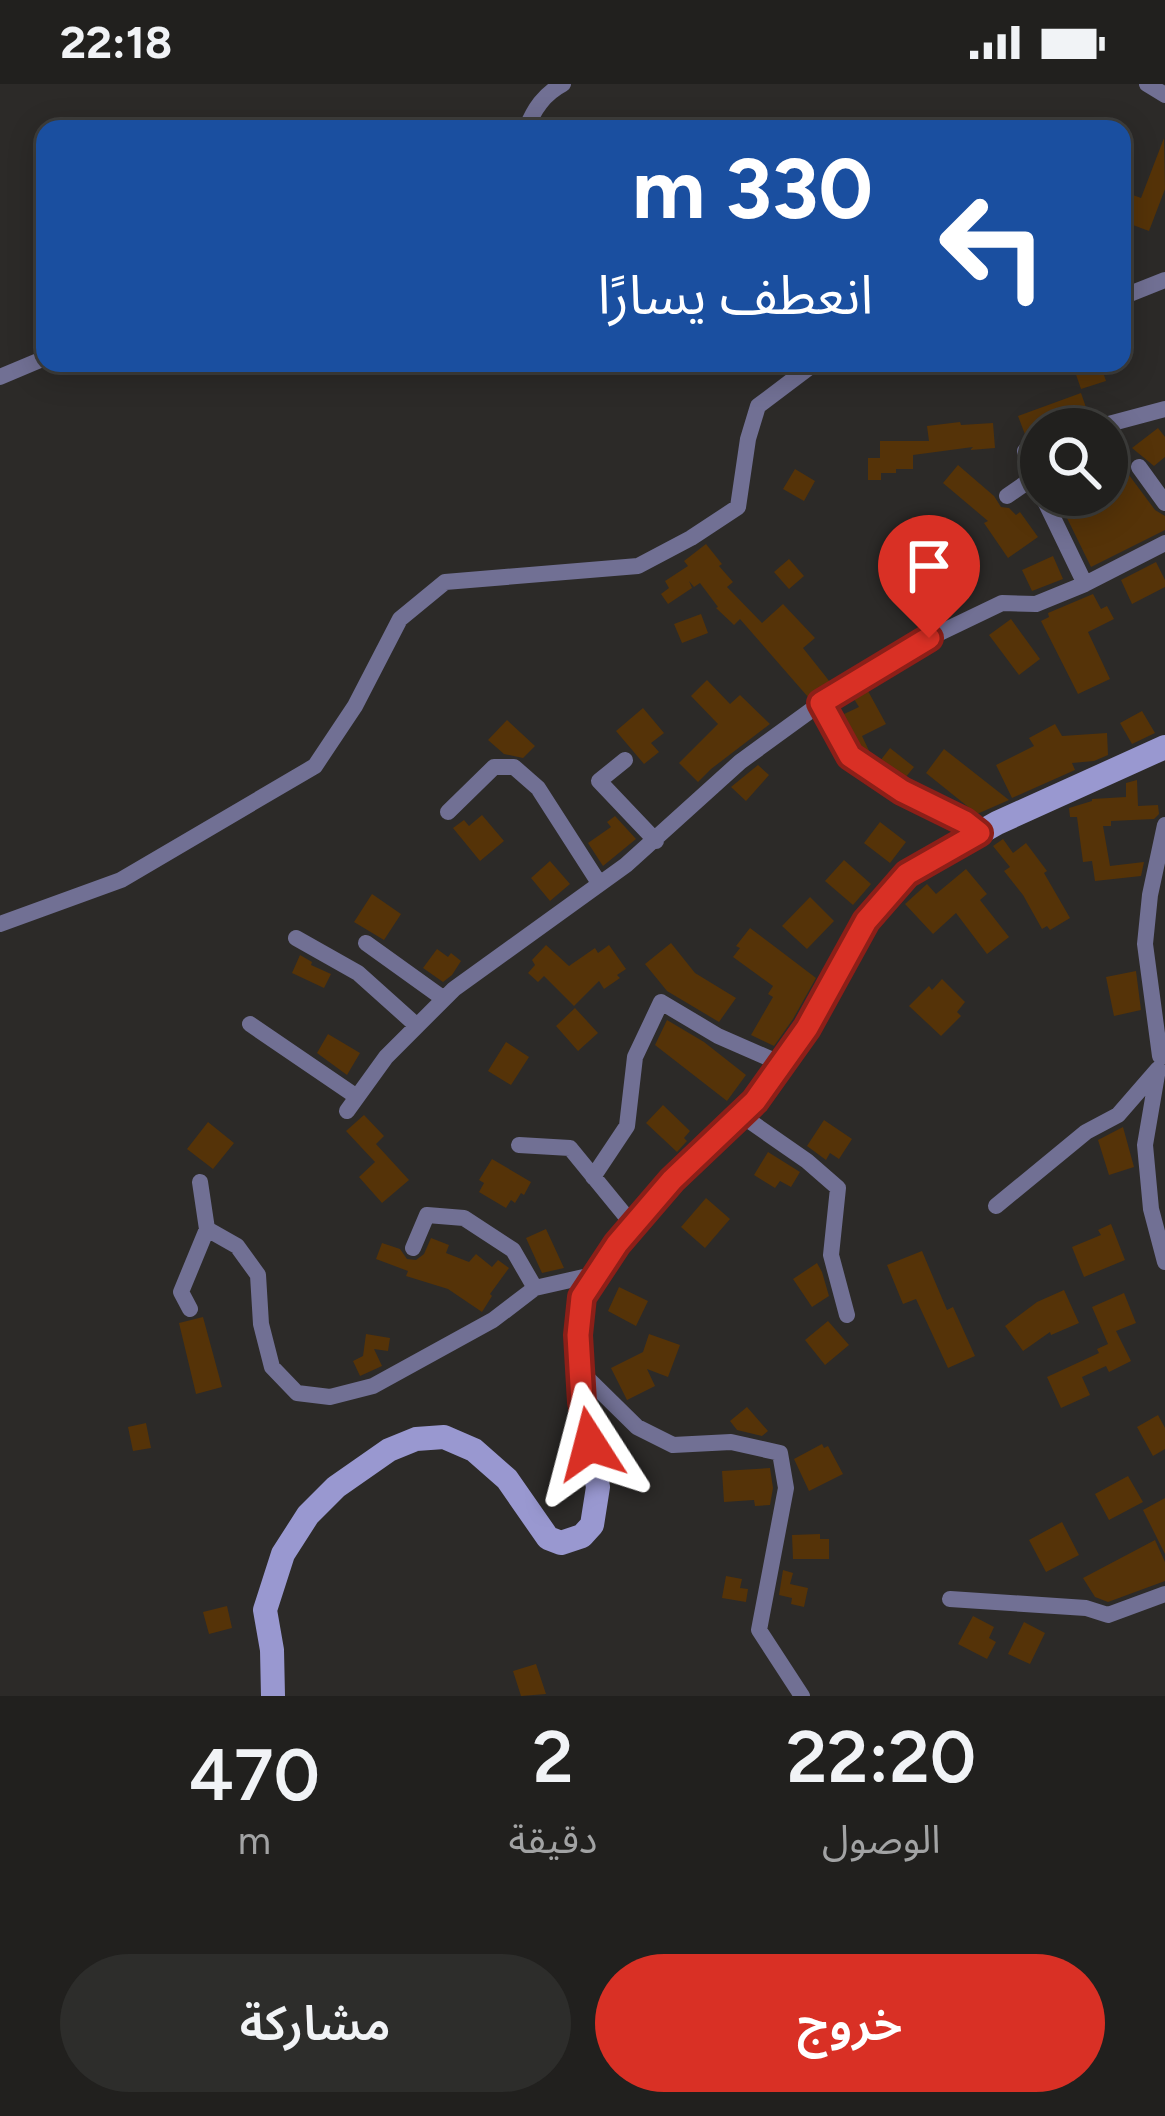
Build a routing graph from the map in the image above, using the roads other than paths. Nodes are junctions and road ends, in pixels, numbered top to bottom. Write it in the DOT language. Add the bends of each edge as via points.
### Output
graph roads {
  1 [pos="563,84"];
  2 [pos="1147,84"];
  3 [pos="1165,95"];
  4 [pos="529,120"];
  5 [pos="1165,280"];
  6 [pos="1131,293"];
  7 [pos="36,362"];
  8 [pos="803,372"];
  9 [pos="0,377"];
  10 [pos="1165,409"];
  11 [pos="1128,419"];
  12 [pos="1138,466"];
  13 [pos="1020,493"];
  14 [pos="1007,496"];
  15 [pos="1165,503"];
  16 [pos="1052,516"];
  17 [pos="1165,543"];
  18 [pos="1085,584"];
  19 [pos="821,703"];
  20 [pos="1165,747"];
  21 [pos="626,760"];
  22 [pos="448,812"];
  23 [pos="1165,825"];
  24 [pos="979,833"];
  25 [pos="656,841"];
  26 [pos="599,883"];
  27 [pos="0,924"];
  28 [pos="296,938"];
  29 [pos="366,944"];
  30 [pos="444,998"];
  31 [pos="250,1024"];
  32 [pos="416,1025"];
  33 [pos="1161,1060"];
  34 [pos="782,1064"];
  35 [pos="741,1114"];
  36 [pos="518,1145"];
  37 [pos="592,1177"];
  38 [pos="200,1182"];
  39 [pos="996,1206"];
  40 [pos="633,1225"];
  41 [pos="207,1229"];
  42 [pos="413,1248"];
  43 [pos="1165,1262"];
  44 [pos="597,1274"];
  45 [pos="535,1288"];
  46 [pos="190,1310"];
  47 [pos="847,1315"];
  48 [pos="580,1371"];
  49 [pos="1165,1594"];
  50 [pos="950,1599"];
  51 [pos="273,1696"];
  52 [pos="802,1696"];
  1 -- 4 [label="street"];
  2 -- 3 [label="street"];
  5 -- 6 [label="street"];
  7 -- 9 [label="street"];
  8 -- 27 [label="street" via="758,406 737,507 638,566 445,582 400,620 315,766 121,880"];
  10 -- 11 [label="street"];
  12 -- 15 [label="street"];
  13 -- 14 [label="street"];
  16 -- 18 [label="street"];
  17 -- 18 [label="street"];
  18 -- 19 [label="street" via="1036,604 1002,602"];
  19 -- 24 [label="street" via="850,756"];
  19 -- 25 [label="street" via="740,762"];
  20 -- 24 [label="street"];
  21 -- 25 [label="street" via="599,781"];
  22 -- 26 [label="street" via="494,767 514,767 538,788"];
  23 -- 33 [label="street" via="1145,944"];
  24 -- 34 [label="street" via="907,874 866,921"];
  25 -- 26 [label="street"];
  26 -- 30 [label="street"];
  28 -- 32 [label="street" via="358,974"];
  29 -- 30 [label="street"];
  30 -- 32 [label="street"];
  31 -- 32 [label="street" via="352,1104"];
  33 -- 39 [label="street" via="1118,1115"];
  33 -- 43 [label="street" via="1145,1145"];
  34 -- 35 [label="street"];
  34 -- 37 [label="street" via="661,1002 635,1057 627,1126"];
  35 -- 40 [label="street"];
  35 -- 47 [label="street" via="838,1187 831,1255"];
  36 -- 37 [label="street" via="570,1148"];
  37 -- 40 [label="street"];
  38 -- 41 [label="street"];
  40 -- 44 [label="street"];
  41 -- 45 [label="street" via="237,1246 257,1275 272,1367 297,1394 330,1397 373,1386"];
  41 -- 46 [label="street" via="181,1292"];
  42 -- 45 [label="street" via="428,1215 464,1218 513,1250"];
  44 -- 45 [label="street"];
  44 -- 48 [label="street" via="582,1297"];
  48 -- 51 [label="street" via="598,1486 592,1525 582,1536 548,1538 507,1479 474,1450 445,1438 389,1450 336,1486 283,1554 266,1610"];
  48 -- 52 [label="street" via="637,1427 673,1445 731,1442 781,1453 786,1488 759,1630"];
  49 -- 50 [label="street" via="1108,1615"];
}
